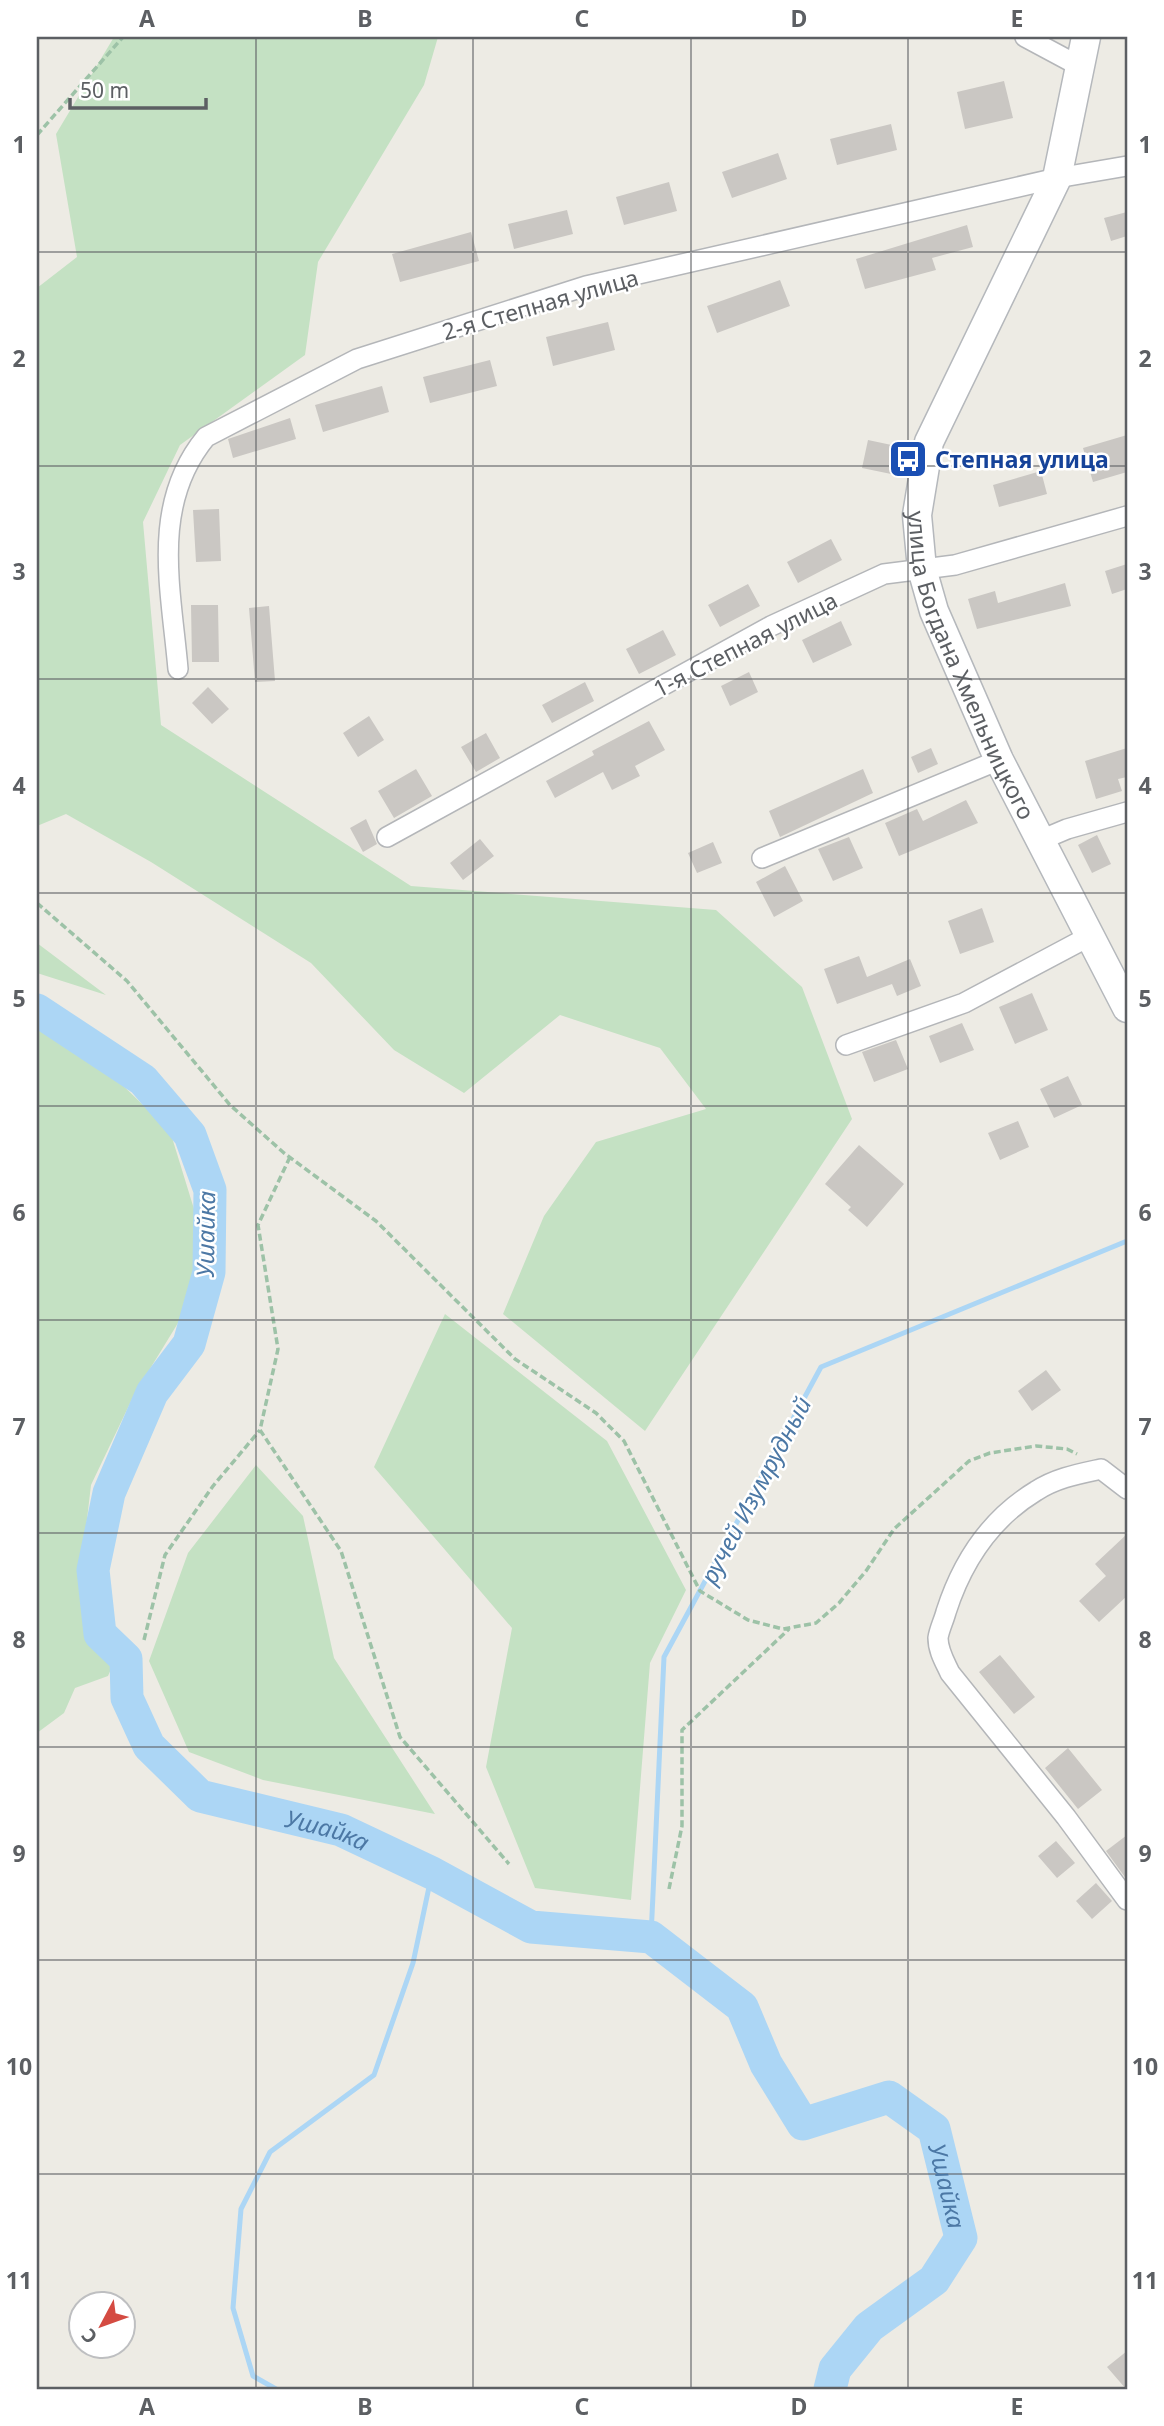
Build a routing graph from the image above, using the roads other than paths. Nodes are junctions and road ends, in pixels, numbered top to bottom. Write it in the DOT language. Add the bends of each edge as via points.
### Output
graph roads {
  1 [pos="1025,37"];
  2 [pos="1086,37"];
  3 [pos="1081,67"];
  4 [pos="1127,166"];
  5 [pos="1057,178"];
  6 [pos="1127,516"];
  7 [pos="922,569"];
  8 [pos="178,669"];
  9 [pos="999,760"];
  10 [pos="1127,812"];
  11 [pos="387,837"];
  12 [pos="1041,839"];
  13 [pos="762,858"];
  14 [pos="1090,936"];
  15 [pos="1127,1008"];
  16 [pos="846,1045"];
  17 [pos="1127,1489"];
  18 [pos="1127,1900"];
  1 -- 3 [label="street"];
  2 -- 3 [label="street, улица Богдана Хмельницкого"];
  3 -- 5 [label="street, улица Богдана Хмельницкого"];
  4 -- 5 [label="street, 2-я Степная улица"];
  5 -- 7 [label="street, улица Богдана Хмельницкого" via="929,442 917,515"];
  5 -- 8 [label="street, 2-я Степная улица" via="586,286 357,359 206,437 189,457 178,482 167,535"];
  6 -- 7 [label="street, 1-я Степная улица" via="955,565"];
  7 -- 9 [label="street, улица Богдана Хмельницкого" via="934,611"];
  7 -- 11 [label="street, 1-я Степная улица" via="884,575 771,626"];
  9 -- 12 [label="street, улица Богдана Хмельницкого"];
  9 -- 13 [label="street"];
  10 -- 12 [label="street"];
  12 -- 14 [label="street, улица Богдана Хмельницкого"];
  14 -- 15 [label="street, улица Богдана Хмельницкого"];
  14 -- 16 [label="street" via="964,1003"];
  17 -- 18 [label="street" via="1101,1469 1059,1479 995,1522 954,1587 938,1637 950,1673"];
}
